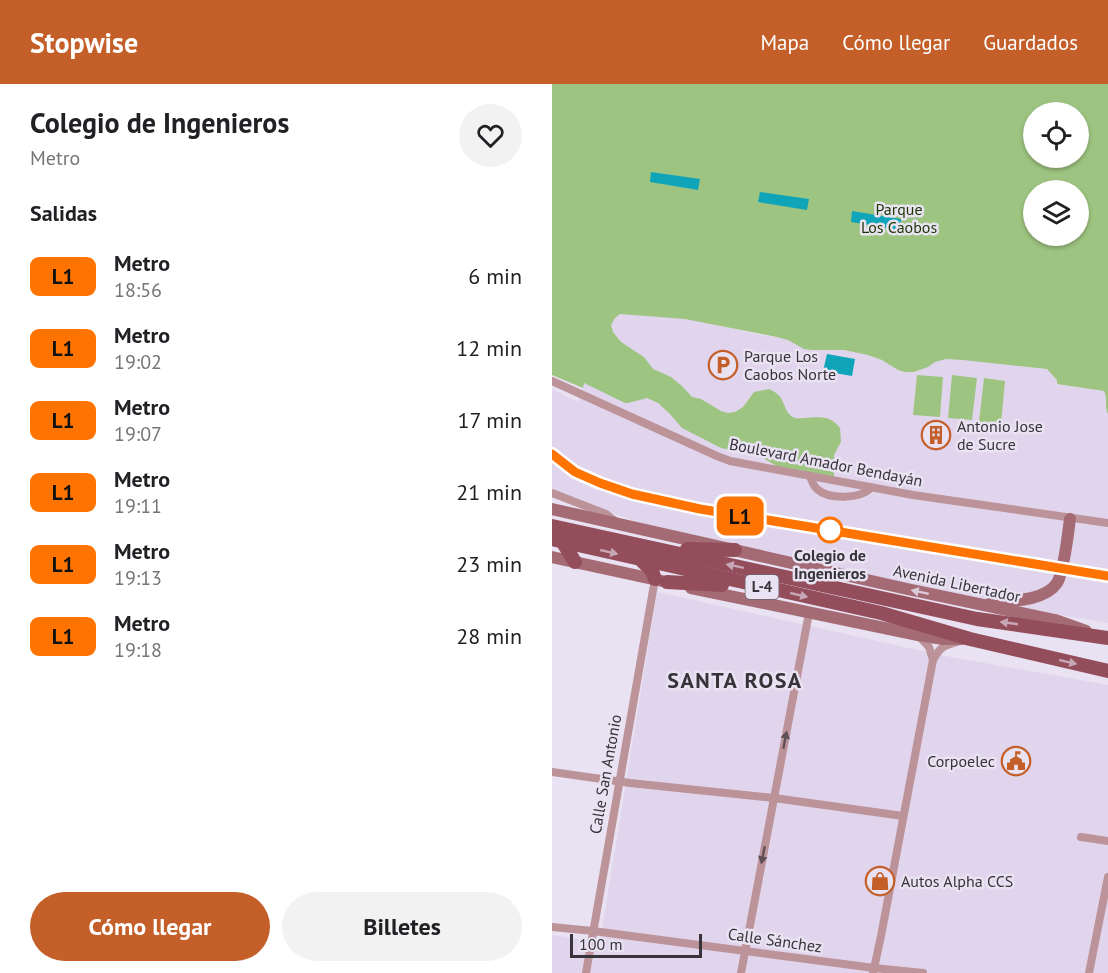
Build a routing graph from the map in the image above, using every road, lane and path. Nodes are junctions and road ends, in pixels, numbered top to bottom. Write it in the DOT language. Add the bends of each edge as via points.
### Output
graph roads {
  1 [pos="552,381"];
  2 [pos="810,476"];
  3 [pos="871,488"];
  4 [pos="552,493"];
  5 [pos="552,509"];
  6 [pos="1070,519"];
  7 [pos="621,524"];
  8 [pos="1108,524"];
  9 [pos="552,526"];
  10 [pos="557,540"];
  11 [pos="735,550"];
  12 [pos="641,553"];
  13 [pos="552,558"];
  14 [pos="574,562"];
  15 [pos="661,581"];
  16 [pos="771,589"];
  17 [pos="978,604"];
  18 [pos="809,613"];
  19 [pos="918,635"];
  20 [pos="1108,637"];
  21 [pos="970,639"];
  22 [pos="933,660"];
  23 [pos="1108,671"];
  24 [pos="552,772"];
  25 [pos="618,781"];
  26 [pos="774,798"];
  27 [pos="903,816"];
  28 [pos="1081,837"];
  29 [pos="1108,842"];
  30 [pos="1108,877"];
  31 [pos="552,927"];
  32 [pos="593,931"];
  33 [pos="745,951"];
  34 [pos="874,970"];
  35 [pos="586,973"];
  36 [pos="741,973"];
  37 [pos="923,973"];
  38 [pos="1089,973"];
  1 -- 2 [label="street, Boulevard Amador Bendayán" via="717,456"];
  2 -- 3 [label="street, Boulevard Amador Bendayán"];
  2 -- 3 [label="street" via="824,493 857,496"];
  3 -- 6 [label="street, Boulevard Amador Bendayán"];
  4 -- 7 [label="street"];
  5 -- 7 [label="main road, Avenida Libertador / L-4"];
  6 -- 8 [label="street, Boulevard Amador Bendayán"];
  6 -- 17 [label="main road" via="1061,575 1055,586 1032,597"];
  7 -- 11 [label="main road, Avenida Libertador / L-4"];
  9 -- 12 [label="main road, Avenida Libertador / L-4"];
  10 -- 12 [label="main road, Avenida Libertador / L-4, one-way"];
  10 -- 14 [label="main road"];
  11 -- 12 [label="main road, L-4"];
  17 -- 11 [label="main road, Avenida Libertador / L-4, one-way"];
  12 -- 15 [label="main road"];
  12 -- 16 [label="main road, Avenida Libertador / L-4"];
  20 -- 12 [label="main road, Avenida Libertador / L-4, one-way" via="977,619"];
  13 -- 14 [label="main road, Avenida Libertador / L-4"];
  14 -- 15 [label="main road, Avenida Libertador / L-4"];
  15 -- 16 [label="main road, L-4"];
  15 -- 18 [label="main road, Avenida Libertador / L-4"];
  15 -- 25 [label="street, Calle San Antonio"];
  16 -- 21 [label="main road, Avenida Libertador / L-4, one-way" via="881,613"];
  17 -- 20 [label="main road, Avenida Libertador / L-4" via="1055,620"];
  18 -- 19 [label="main road, Avenida Libertador / L-4"];
  26 -- 18 [label="street, one-way"];
  19 -- 21 [label="main road, Avenida Libertador / L-4"];
  19 -- 22 [label="street" via="929,647"];
  21 -- 22 [label="street" via="943,646"];
  21 -- 23 [label="main road, Avenida Libertador / L-4, one-way"];
  22 -- 27 [label="street"];
  24 -- 25 [label="street"];
  25 -- 26 [label="street"];
  25 -- 32 [label="street, Calle San Antonio"];
  26 -- 27 [label="street"];
  26 -- 33 [label="street, one-way"];
  27 -- 34 [label="street"];
  28 -- 29 [label="street"];
  30 -- 38 [label="street"];
  31 -- 32 [label="street, Calle Sánchez"];
  32 -- 33 [label="street, Calle Sánchez"];
  32 -- 35 [label="street, Calle San Antonio"];
  33 -- 34 [label="street, Calle Sánchez"];
  33 -- 36 [label="street"];
  34 -- 37 [label="street, Calle Sánchez"];
}
